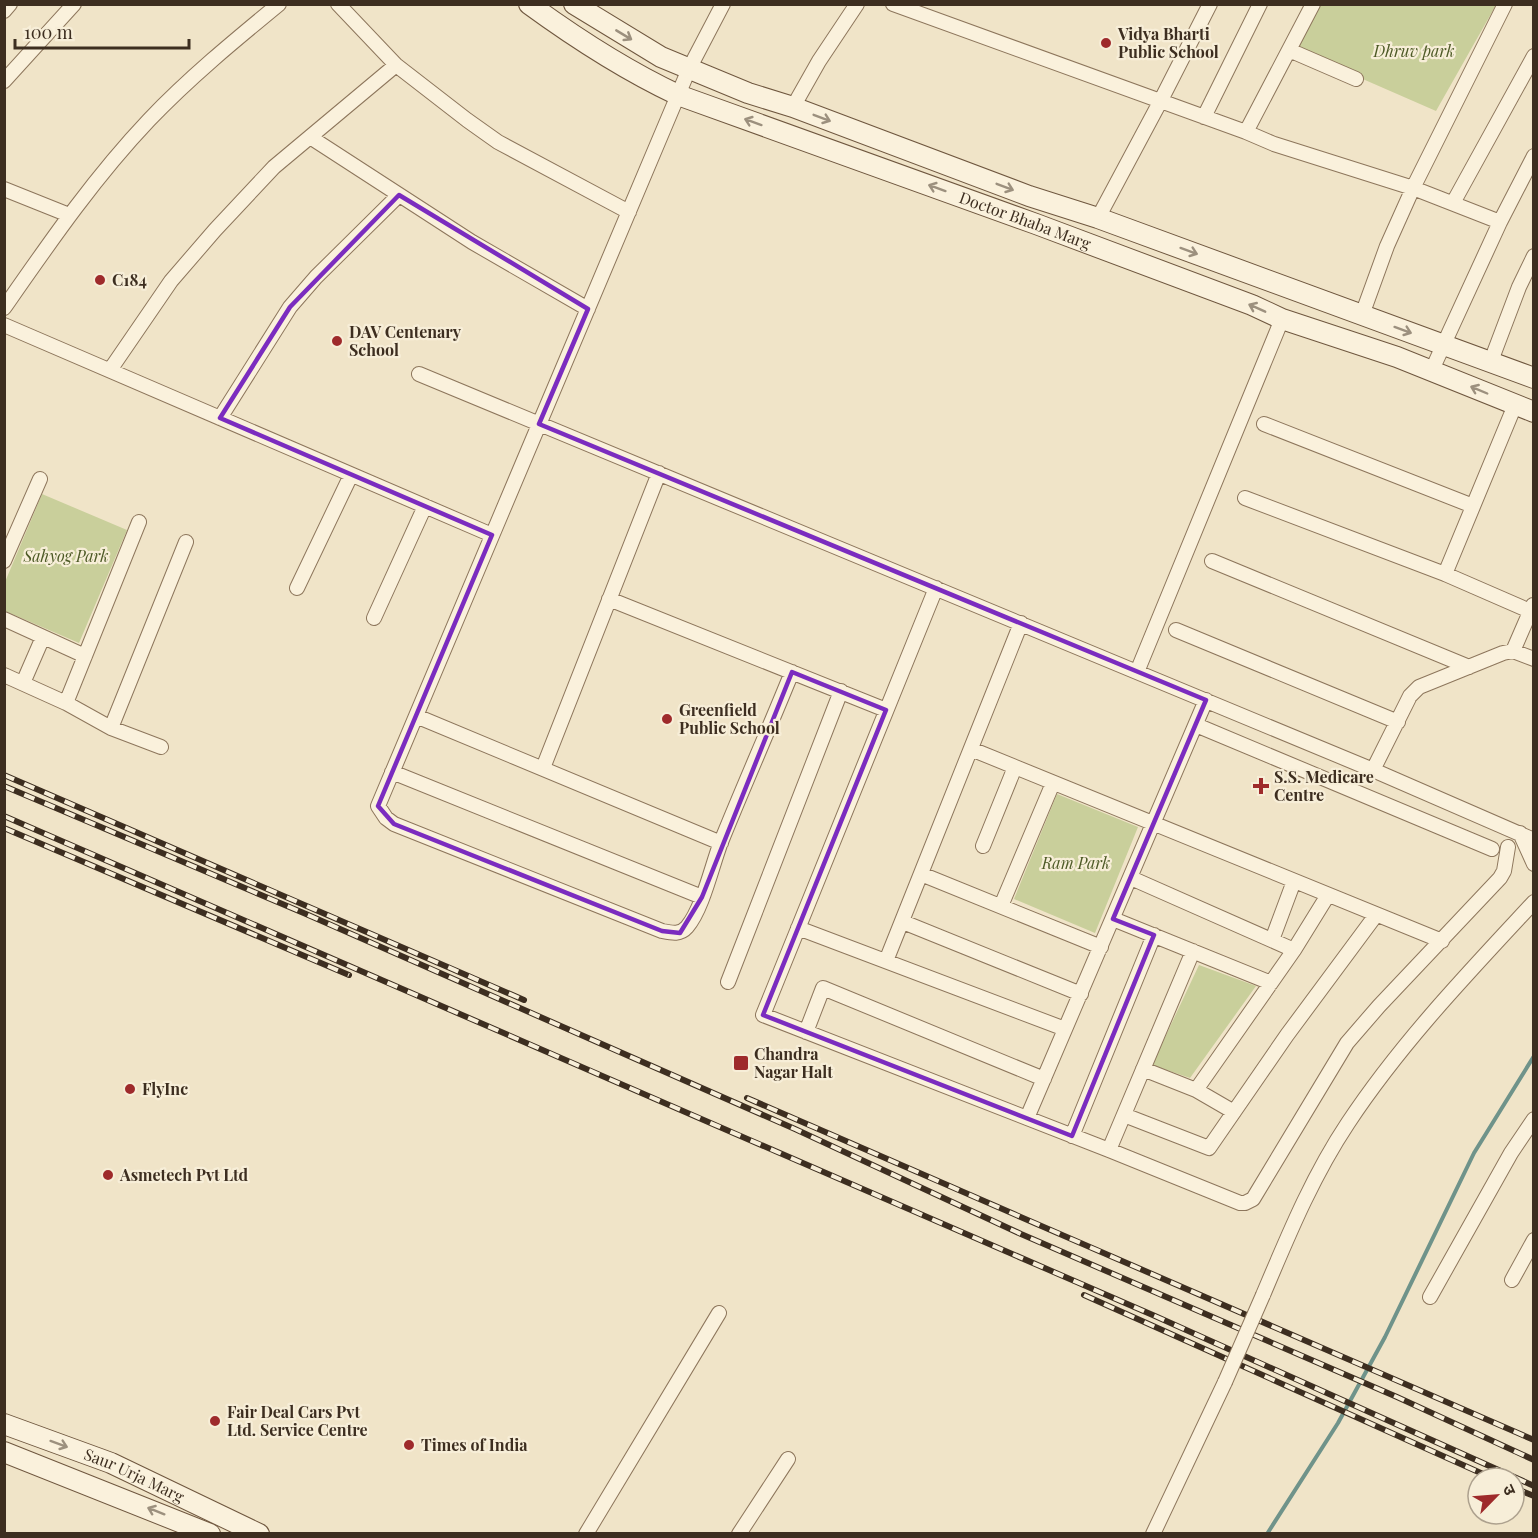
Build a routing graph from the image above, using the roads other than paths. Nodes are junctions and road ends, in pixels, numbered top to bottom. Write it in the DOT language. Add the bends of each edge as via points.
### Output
graph roads {
  1 [pos="10,4"];
  2 [pos="279,4"];
  3 [pos="338,4"];
  4 [pos="529,4"];
  5 [pos="574,4"];
  6 [pos="723,4"];
  7 [pos="857,4"];
  8 [pos="893,4"];
  9 [pos="1210,4"];
  10 [pos="1260,4"];
  11 [pos="1313,4"];
  12 [pos="1505,4"];
  13 [pos="70,6"];
  14 [pos="4,10"];
  15 [pos="1289,50"];
  16 [pos="1533,56"];
  17 [pos="396,65"];
  18 [pos="689,69"];
  19 [pos="1356,79"];
  20 [pos="4,81"];
  21 [pos="678,95"];
  22 [pos="1160,102"];
  23 [pos="793,107"];
  24 [pos="1204,117"];
  25 [pos="1246,132"];
  26 [pos="310,137"];
  27 [pos="1533,156"];
  28 [pos="1413,188"];
  29 [pos="4,189"];
  30 [pos="399,195"];
  31 [pos="1453,203"];
  32 [pos="629,212"];
  33 [pos="69,215"];
  34 [pos="1098,218"];
  35 [pos="1500,222"];
  36 [pos="1533,256"];
  37 [pos="4,308"];
  38 [pos="588,309"];
  39 [pos="1362,315"];
  40 [pos="1282,320"];
  41 [pos="4,325"];
  42 [pos="1444,345"];
  43 [pos="1491,361"];
  44 [pos="110,370"];
  45 [pos="1431,372"];
  46 [pos="419,374"];
  47 [pos="1533,378"];
  48 [pos="1524,409"];
  49 [pos="220,417"];
  50 [pos="539,424"];
  51 [pos="1264,424"];
  52 [pos="659,473"];
  53 [pos="351,475"];
  54 [pos="40,479"];
  55 [pos="1245,498"];
  56 [pos="424,506"];
  57 [pos="1473,506"];
  58 [pos="139,522"];
  59 [pos="492,535"];
  60 [pos="186,542"];
  61 [pos="4,561"];
  62 [pos="1212,561"];
  63 [pos="1444,574"];
  64 [pos="297,588"];
  65 [pos="936,588"];
  66 [pos="609,599"];
  67 [pos="1532,607"];
  68 [pos="374,618"];
  69 [pos="4,619"];
  70 [pos="1021,623"];
  71 [pos="1176,630"];
  72 [pos="43,637"];
  73 [pos="1513,651"];
  74 [pos="85,656"];
  75 [pos="1533,659"];
  76 [pos="1469,667"];
  77 [pos="792,672"];
  78 [pos="1137,672"];
  79 [pos="4,675"];
  80 [pos="23,683"];
  81 [pos="841,692"];
  82 [pos="1206,700"];
  83 [pos="66,703"];
  84 [pos="886,710"];
  85 [pos="416,716"];
  86 [pos="1398,722"];
  87 [pos="1196,725"];
  88 [pos="111,728"];
  89 [pos="161,747"];
  90 [pos="971,749"];
  91 [pos="1015,767"];
  92 [pos="543,768"];
  93 [pos="1373,770"];
  94 [pos="392,772"];
  95 [pos="1053,783"];
  96 [pos="1154,824"];
  97 [pos="1520,833"];
  98 [pos="1533,840"];
  99 [pos="721,843"];
  100 [pos="983,846"];
  101 [pos="1508,848"];
  102 [pos="1492,849"];
  103 [pos="1533,864"];
  104 [pos="921,874"];
  105 [pos="1131,878"];
  106 [pos="1294,881"];
  107 [pos="1328,895"];
  108 [pos="702,897"];
  109 [pos="1533,902"];
  110 [pos="1001,906"];
  111 [pos="1376,915"];
  112 [pos="1113,918"];
  113 [pos="903,922"];
  114 [pos="798,928"];
  115 [pos="1154,935"];
  116 [pos="1272,940"];
  117 [pos="1442,941"];
  118 [pos="1101,947"];
  119 [pos="1294,950"];
  120 [pos="1193,951"];
  121 [pos="886,961"];
  122 [pos="728,982"];
  123 [pos="1271,982"];
  124 [pos="1080,994"];
  125 [pos="1065,1029"];
  126 [pos="806,1032"];
  127 [pos="1143,1069"];
  128 [pos="1044,1078"];
  129 [pos="1196,1090"];
  130 [pos="1234,1112"];
  131 [pos="1124,1114"];
  132 [pos="1027,1118"];
  133 [pos="1533,1119"];
  134 [pos="1072,1136"];
  135 [pos="1109,1150"];
  136 [pos="1533,1240"];
  137 [pos="1512,1280"];
  138 [pos="1430,1297"];
  139 [pos="719,1313"];
  140 [pos="4,1424"];
  141 [pos="4,1452"];
  142 [pos="788,1459"];
  143 [pos="210,1533"];
  144 [pos="259,1533"];
  145 [pos="586,1533"];
  146 [pos="740,1533"];
  147 [pos="1153,1533"];
  1 -- 14 [label="street"];
  2 -- 33 [label="street" via="204,66 149,120"];
  3 -- 17 [label="street"];
  4 -- 21 [label="street, Doctor Bhaba Marg" via="578,39"];
  5 -- 18 [label="street, Doctor Bhaba Marg, one-way" via="661,57"];
  6 -- 18 [label="street"];
  7 -- 23 [label="street"];
  8 -- 22 [label="street"];
  9 -- 22 [label="street"];
  10 -- 24 [label="street"];
  11 -- 15 [label="street"];
  12 -- 28 [label="street"];
  13 -- 20 [label="street"];
  15 -- 19 [label="street"];
  15 -- 25 [label="street"];
  16 -- 31 [label="street"];
  17 -- 26 [label="street"];
  17 -- 32 [label="street" via="498,142"];
  18 -- 21 [label="street"];
  18 -- 23 [label="street, Doctor Bhaba Marg"];
  21 -- 32 [label="street"];
  40 -- 21 [label="street, Doctor Bhaba Marg, one-way" via="1252,305 1036,224"];
  22 -- 24 [label="street"];
  22 -- 34 [label="street"];
  23 -- 34 [label="street, Doctor Bhaba Marg, one-way"];
  24 -- 25 [label="street"];
  25 -- 28 [label="street"];
  26 -- 30 [label="street"];
  26 -- 44 [label="street" via="274,167 214,230 171,281"];
  27 -- 35 [label="street"];
  28 -- 31 [label="street"];
  28 -- 39 [label="street"];
  29 -- 33 [label="street"];
  30 -- 38 [label="street"];
  30 -- 49 [label="street" via="290,307"];
  31 -- 35 [label="street"];
  32 -- 38 [label="street"];
  33 -- 37 [label="street"];
  34 -- 39 [label="street, Doctor Bhaba Marg, one-way"];
  35 -- 42 [label="street"];
  36 -- 43 [label="street"];
  38 -- 50 [label="street"];
  39 -- 42 [label="street, Doctor Bhaba Marg, one-way"];
  40 -- 45 [label="street, Doctor Bhaba Marg"];
  40 -- 78 [label="street"];
  41 -- 44 [label="street"];
  42 -- 43 [label="street, Doctor Bhaba Marg"];
  42 -- 45 [label="street"];
  43 -- 47 [label="street, Doctor Bhaba Marg"];
  44 -- 49 [label="street"];
  48 -- 45 [label="street, Doctor Bhaba Marg, one-way"];
  46 -- 50 [label="street"];
  48 -- 57 [label="street"];
  49 -- 53 [label="street"];
  50 -- 52 [label="street"];
  50 -- 59 [label="street"];
  51 -- 57 [label="street"];
  52 -- 65 [label="street"];
  52 -- 66 [label="street"];
  53 -- 56 [label="street"];
  53 -- 64 [label="street"];
  54 -- 61 [label="street"];
  55 -- 63 [label="street"];
  56 -- 59 [label="street"];
  56 -- 68 [label="street"];
  57 -- 63 [label="street"];
  58 -- 74 [label="street"];
  59 -- 85 [label="street"];
  60 -- 88 [label="street"];
  62 -- 76 [label="street"];
  63 -- 67 [label="street"];
  65 -- 70 [label="street"];
  65 -- 84 [label="street"];
  66 -- 77 [label="street"];
  66 -- 92 [label="street"];
  67 -- 73 [label="street"];
  69 -- 72 [label="street"];
  70 -- 78 [label="street"];
  70 -- 90 [label="street"];
  71 -- 86 [label="street"];
  72 -- 74 [label="street"];
  72 -- 80 [label="street"];
  73 -- 75 [label="street"];
  73 -- 76 [label="street"];
  74 -- 83 [label="street"];
  76 -- 86 [label="street" via="1419,687 1410,696"];
  77 -- 81 [label="street"];
  77 -- 99 [label="street"];
  78 -- 82 [label="street"];
  79 -- 80 [label="street"];
  80 -- 83 [label="street"];
  81 -- 84 [label="street"];
  81 -- 122 [label="street"];
  82 -- 87 [label="street"];
  82 -- 93 [label="street"];
  83 -- 88 [label="street"];
  84 -- 114 [label="street"];
  85 -- 92 [label="street"];
  85 -- 94 [label="street"];
  86 -- 93 [label="street"];
  87 -- 96 [label="street"];
  87 -- 102 [label="street"];
  88 -- 89 [label="street"];
  90 -- 91 [label="street"];
  90 -- 104 [label="street"];
  91 -- 95 [label="street"];
  91 -- 100 [label="street"];
  92 -- 99 [label="street"];
  93 -- 97 [label="street"];
  94 -- 108 [label="street"];
  94 -- 108 [label="street" via="378,806 394,824 662,931 680,933 686,928"];
  95 -- 96 [label="street"];
  95 -- 110 [label="street"];
  96 -- 105 [label="street"];
  96 -- 106 [label="street"];
  97 -- 98 [label="street"];
  97 -- 103 [label="street"];
  99 -- 108 [label="street"];
  101 -- 117 [label="street" via="1500,878"];
  104 -- 110 [label="street"];
  104 -- 113 [label="street"];
  105 -- 112 [label="street"];
  105 -- 116 [label="street"];
  106 -- 107 [label="street"];
  106 -- 116 [label="street"];
  107 -- 111 [label="street"];
  107 -- 119 [label="street"];
  109 -- 147 [label="street, bridge" via="1397,1054 1347,1124 1306,1193 1225,1382"];
  110 -- 118 [label="street"];
  111 -- 117 [label="street"];
  111 -- 130 [label="street"];
  112 -- 115 [label="street"];
  112 -- 118 [label="street"];
  113 -- 121 [label="street"];
  113 -- 124 [label="street"];
  114 -- 121 [label="street"];
  114 -- 126 [label="street" via="763,1016"];
  115 -- 120 [label="street"];
  115 -- 134 [label="street"];
  116 -- 119 [label="street"];
  117 -- 135 [label="street" via="1347,1043 1249,1202 1240,1203"];
  118 -- 124 [label="street"];
  119 -- 123 [label="street"];
  120 -- 123 [label="street"];
  120 -- 127 [label="street"];
  121 -- 125 [label="street"];
  123 -- 129 [label="street"];
  124 -- 125 [label="street"];
  125 -- 128 [label="street"];
  126 -- 128 [label="street" via="823,988"];
  126 -- 132 [label="street"];
  127 -- 129 [label="street"];
  127 -- 131 [label="street"];
  128 -- 132 [label="street"];
  129 -- 130 [label="street"];
  130 -- 131 [label="street" via="1209,1148"];
  131 -- 135 [label="street"];
  132 -- 134 [label="street"];
  133 -- 138 [label="street"];
  134 -- 135 [label="street"];
  136 -- 137 [label="street"];
  139 -- 145 [label="street"];
  140 -- 144 [label="street, Saur Urja Marg, one-way" via="111,1463"];
  143 -- 141 [label="street, Saur Urja Marg, one-way"];
  142 -- 146 [label="street"];
}
